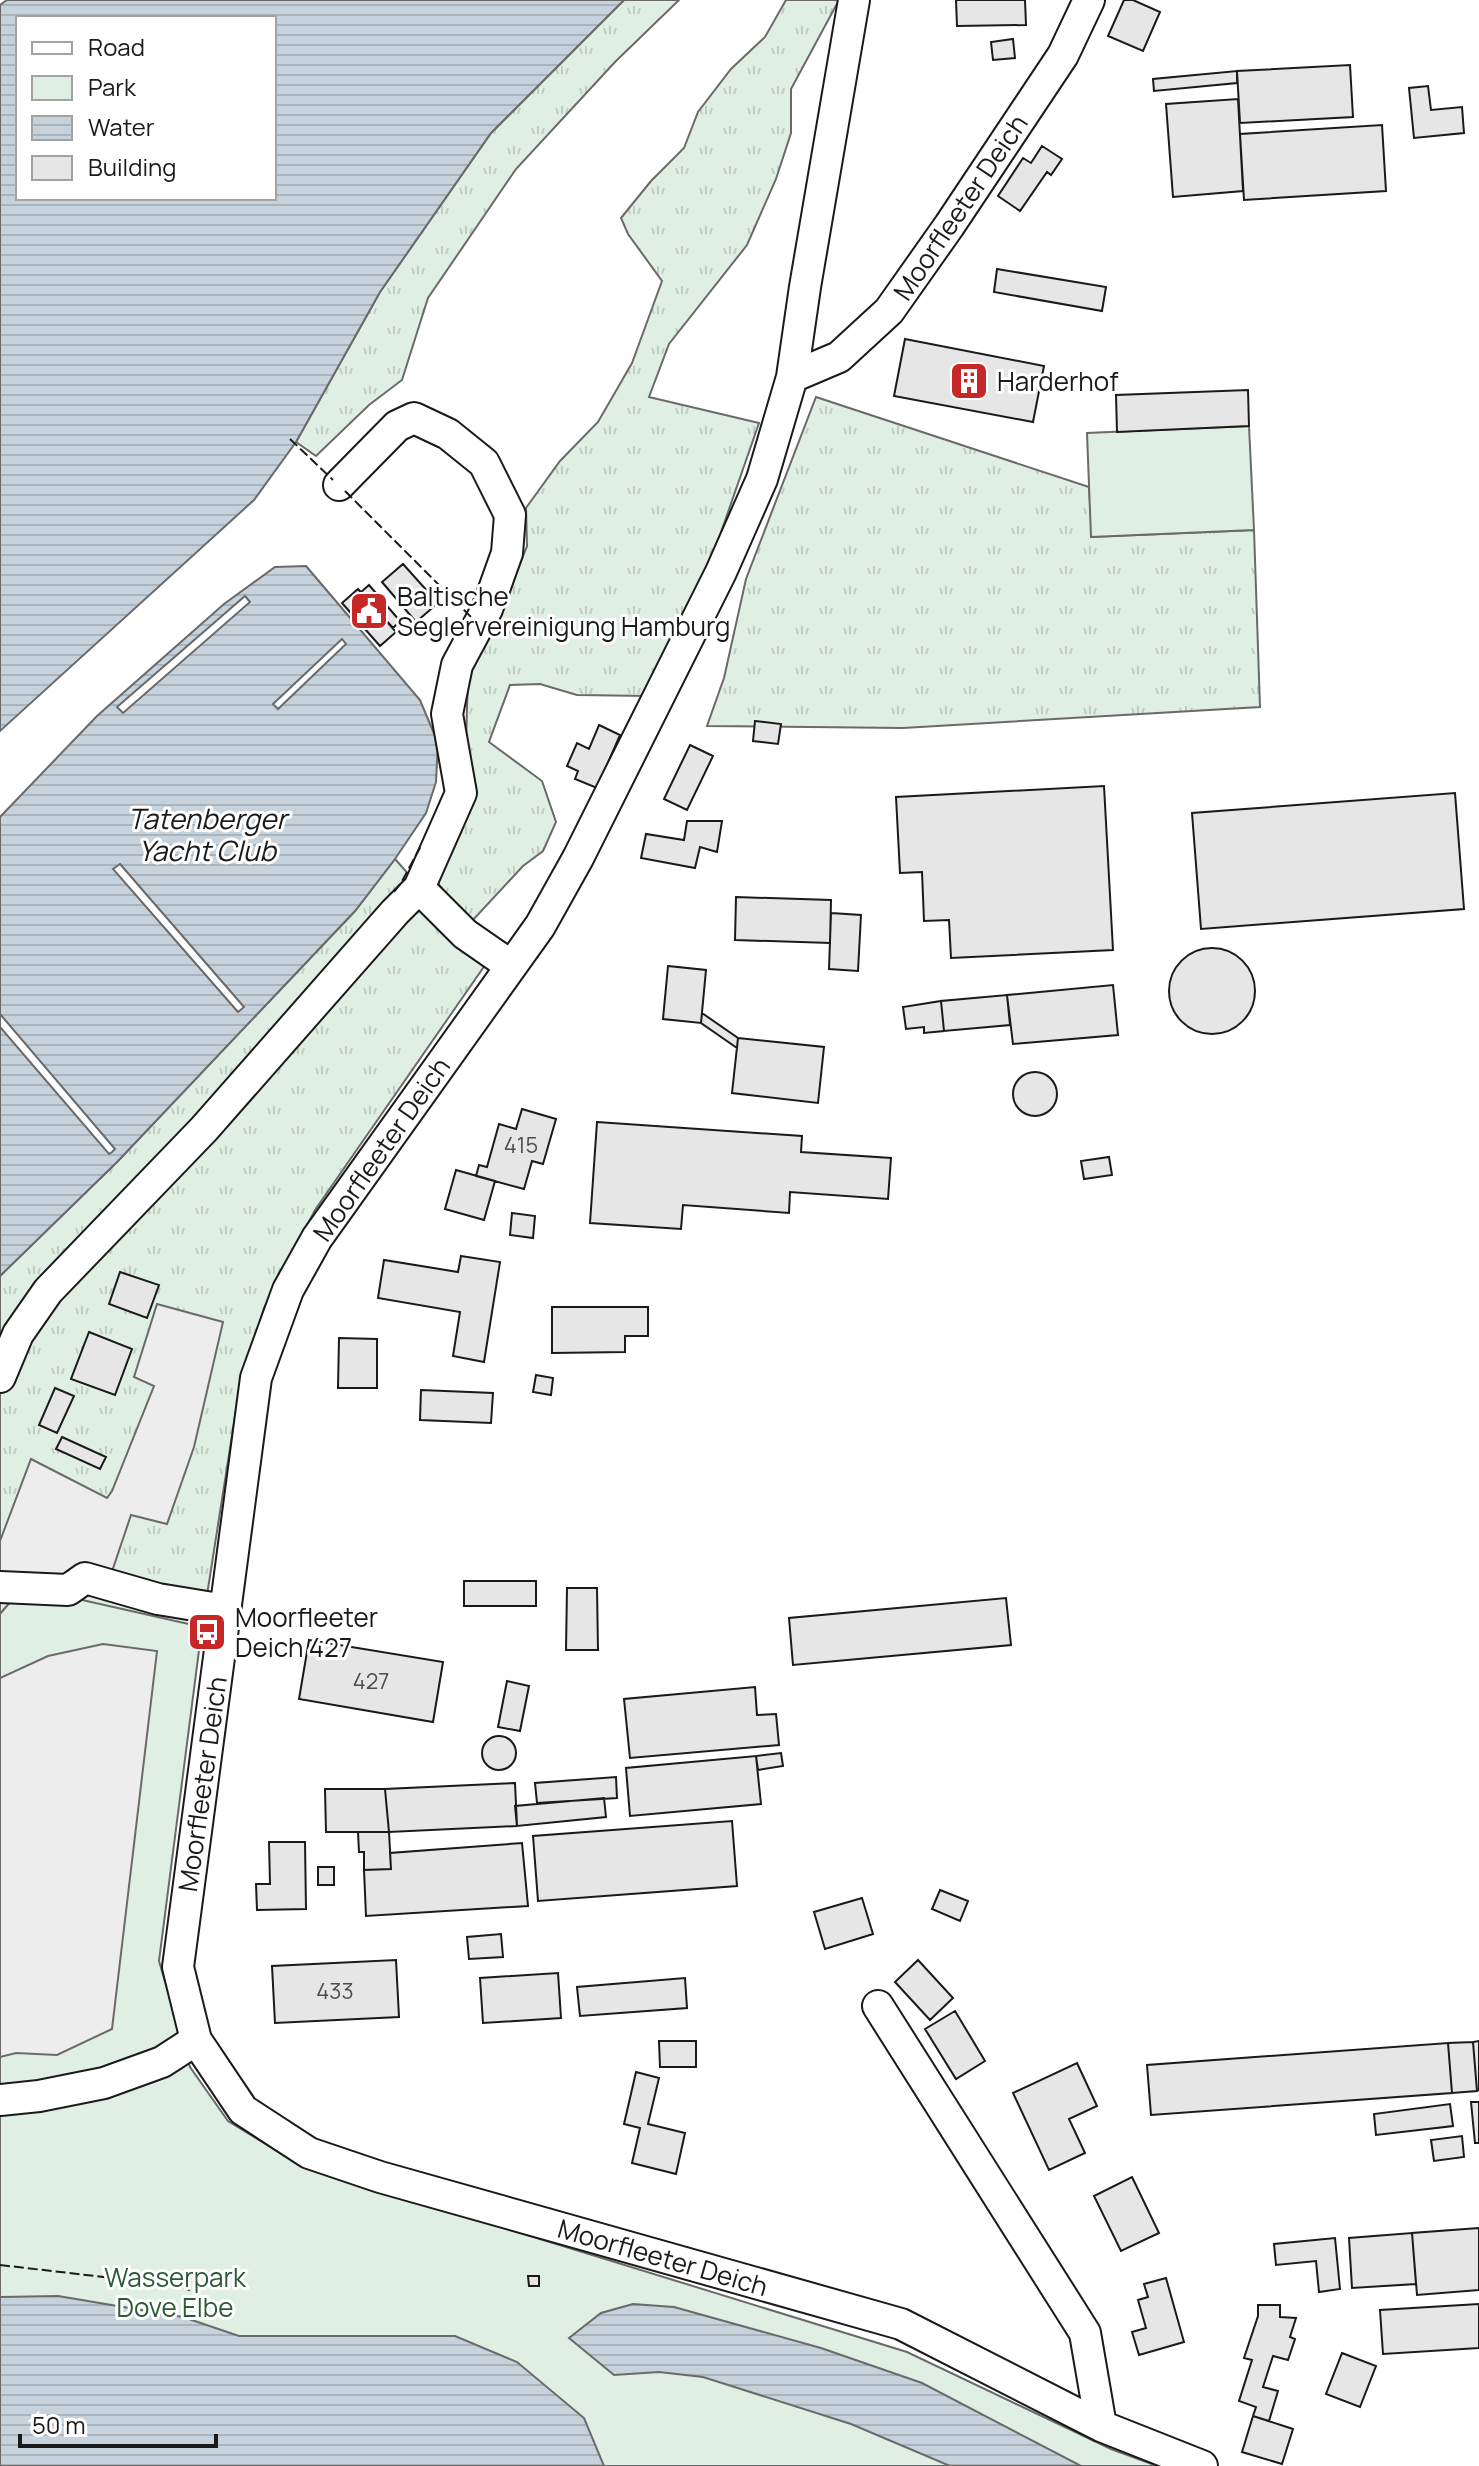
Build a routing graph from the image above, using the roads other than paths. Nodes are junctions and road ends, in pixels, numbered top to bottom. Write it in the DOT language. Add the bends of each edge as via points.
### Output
graph roads {
  1 [pos="854,0"];
  2 [pos="1089,0"];
  3 [pos="792,377"];
  4 [pos="339,485"];
  5 [pos="419,888"];
  6 [pos="511,966"];
  7 [pos="0,1377"];
  8 [pos="0,1587"];
  9 [pos="225,1610"];
  10 [pos="878,2006"];
  11 [pos="196,2040"];
  12 [pos="0,2100"];
  13 [pos="1101,2426"];
  14 [pos="1202,2466"];
  1 -- 3 [label="street, Moorfleeter Deich"];
  2 -- 3 [label="street, Moorfleeter Deich" via="1063,55 889,311 839,357"];
  3 -- 6 [label="street, Moorfleeter Deich" via="762,479 721,572 578,858"];
  4 -- 5 [label="street" via="397,426 414,418 448,434 484,463 510,515 507,553 487,609 457,665 447,714 461,793"];
  5 -- 6 [label="street" via="465,934"];
  5 -- 7 [label="street" via="204,1129 48,1291 18,1334"];
  6 -- 9 [label="street, Moorfleeter Deich" via="317,1238 288,1290 256,1378"];
  8 -- 9 [label="street" via="68,1590 85,1578 158,1599"];
  9 -- 11 [label="street, Moorfleeter Deich" via="178,1967"];
  10 -- 13 [label="street" via="1085,2333"];
  11 -- 12 [label="street" via="162,2062 104,2083"];
  11 -- 13 [label="street, Moorfleeter Deich" via="243,2110 309,2153 901,2324"];
  13 -- 14 [label="street, Moorfleeter Deich"];
}
